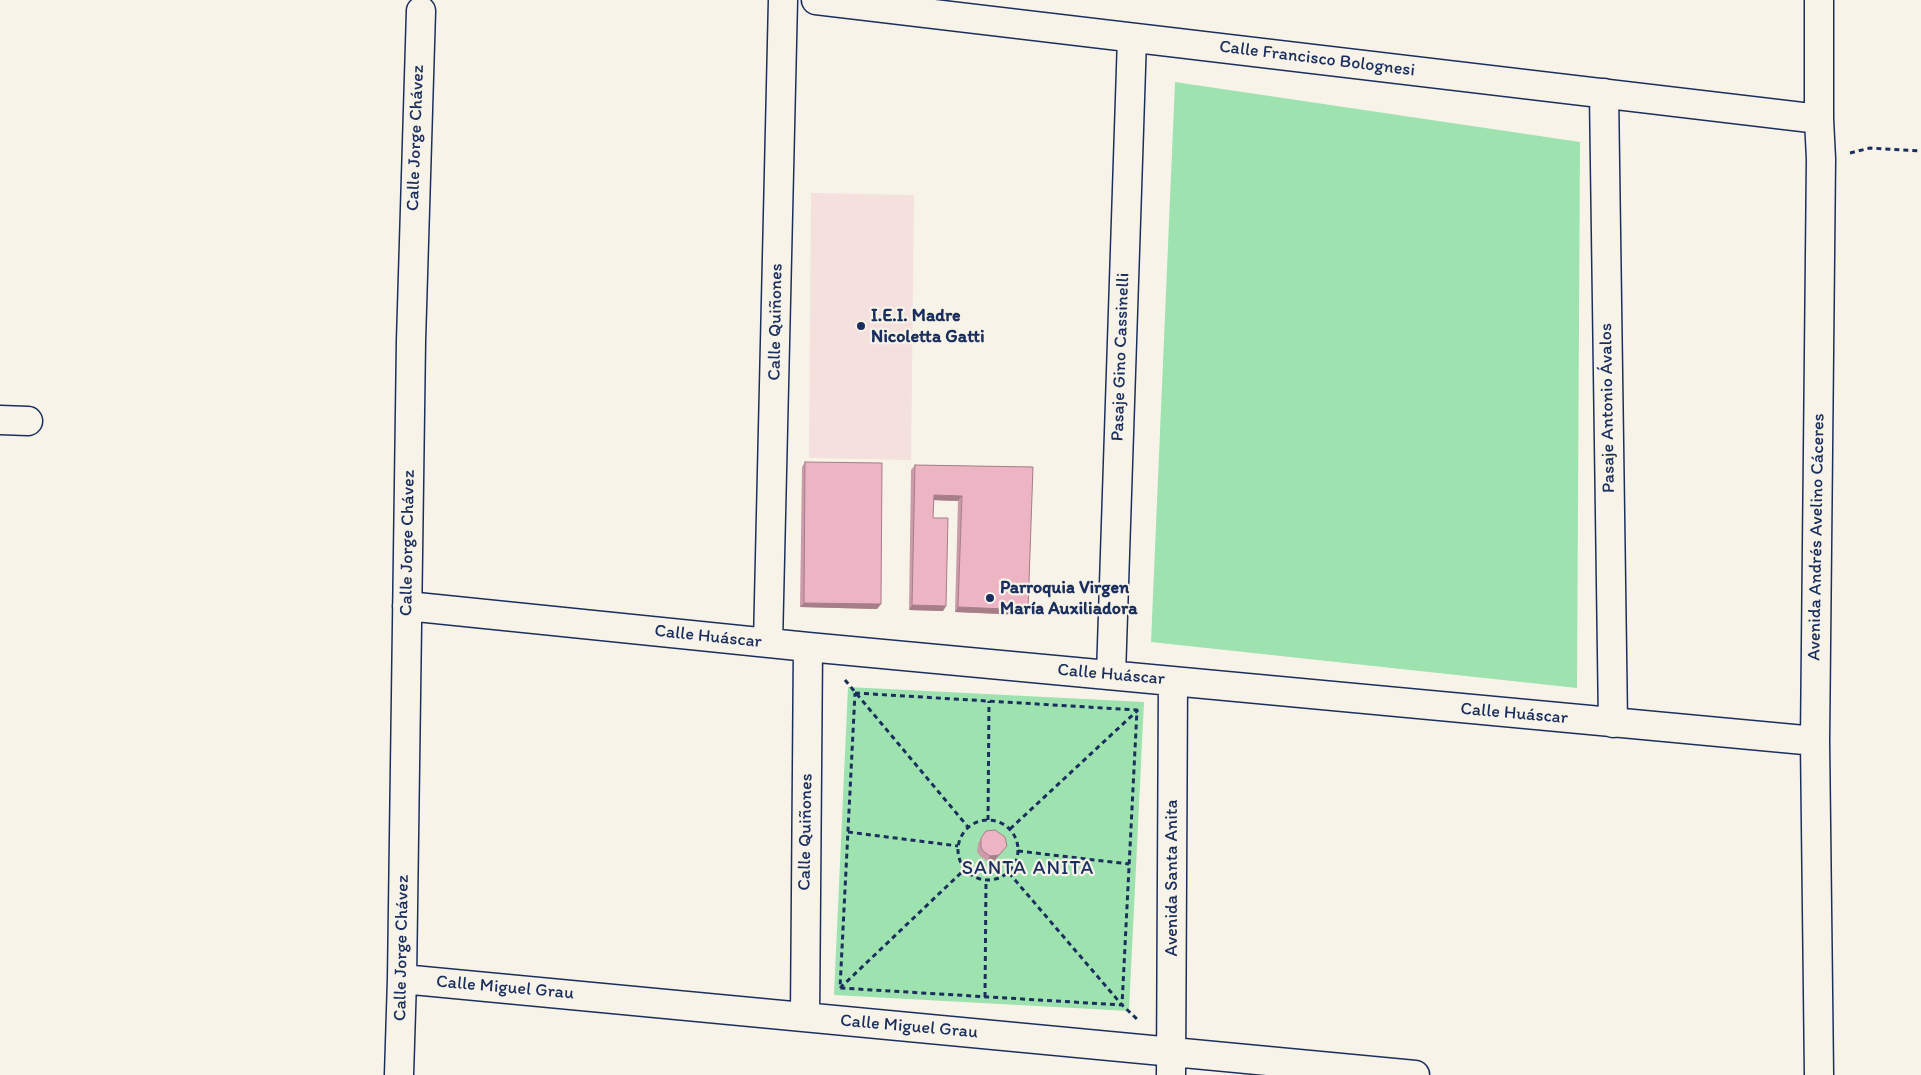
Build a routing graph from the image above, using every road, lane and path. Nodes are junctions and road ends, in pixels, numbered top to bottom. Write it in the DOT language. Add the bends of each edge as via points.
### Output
graph roads {
  1 [pos="783,0"];
  2 [pos="816,0"];
  3 [pos="1819,0"];
  4 [pos="421,11"];
  5 [pos="1132,38"];
  6 [pos="1604,93"];
  7 [pos="1819,119"];
  8 [pos="1921,151"];
  9 [pos="1821,159"];
  10 [pos="0,420"];
  11 [pos="28,421"];
  12 [pos="407,606"];
  13 [pos="768,643"];
  14 [pos="814,648"];
  15 [pos="1111,676"];
  16 [pos="1169,681"];
  17 [pos="855,693"];
  18 [pos="989,701"];
  19 [pos="1138,710"];
  20 [pos="1613,723"];
  21 [pos="1815,741"];
  22 [pos="988,820"];
  23 [pos="968,827"];
  24 [pos="1010,829"];
  25 [pos="848,832"];
  26 [pos="958,846"];
  27 [pos="1018,851"];
  28 [pos="1129,864"];
  29 [pos="964,870"];
  30 [pos="1009,873"];
  31 [pos="986,880"];
  32 [pos="402,978"];
  33 [pos="840,988"];
  34 [pos="985,997"];
  35 [pos="1122,1005"];
  36 [pos="805,1017"];
  37 [pos="1171,1063"];
  38 [pos="399,1075"];
  39 [pos="1416,1075"];
  40 [pos="1819,1075"];
  1 -- 13 [label="street, Calle Quiñones"];
  2 -- 5 [label="street, Calle Francisco Bolognesi"];
  3 -- 7 [label="street, Avenida Andrés Avelino Cáceres"];
  4 -- 12 [label="street, Calle Jorge Chávez"];
  5 -- 6 [label="street, Calle Francisco Bolognesi"];
  5 -- 15 [label="street, Pasaje Gino Cassinelli"];
  6 -- 7 [label="street, Calle Francisco Bolognesi"];
  6 -- 20 [label="street, Pasaje Antonio Ávalos"];
  7 -- 9 [label="street, Avenida Andrés Avelino Cáceres"];
  8 -- 9 [label="path" via="1870,148"];
  9 -- 21 [label="street, Avenida Andrés Avelino Cáceres"];
  10 -- 11 [label="street"];
  12 -- 13 [label="street, Calle Huáscar"];
  12 -- 32 [label="street, Calle Jorge Chávez"];
  13 -- 14 [label="street, Calle Huáscar"];
  14 -- 15 [label="street, Calle Huáscar"];
  14 -- 17 [label="path"];
  14 -- 36 [label="street, Calle Quiñones"];
  15 -- 16 [label="street, Calle Huáscar"];
  16 -- 19 [label="path"];
  16 -- 20 [label="street, Calle Huáscar"];
  16 -- 37 [label="street, Avenida Santa Anita"];
  17 -- 18 [label="path"];
  17 -- 23 [label="path"];
  17 -- 25 [label="path"];
  18 -- 19 [label="path"];
  18 -- 22 [label="path"];
  19 -- 24 [label="path"];
  19 -- 28 [label="path"];
  20 -- 21 [label="street, Calle Huáscar"];
  21 -- 40 [label="street, Avenida Andrés Avelino Cáceres"];
  22 -- 23 [label="path"];
  22 -- 24 [label="path" via="1002,823"];
  23 -- 26 [label="path"];
  24 -- 27 [label="path" via="1016,837"];
  25 -- 26 [label="path"];
  25 -- 33 [label="path"];
  26 -- 29 [label="path"];
  27 -- 28 [label="path"];
  27 -- 30 [label="path" via="1015,865"];
  28 -- 35 [label="path"];
  29 -- 31 [label="path"];
  29 -- 33 [label="path"];
  30 -- 31 [label="path"];
  30 -- 35 [label="path"];
  31 -- 34 [label="path"];
  32 -- 36 [label="street, Calle Miguel Grau"];
  32 -- 38 [label="street, Calle Jorge Chávez"];
  33 -- 34 [label="path"];
  33 -- 36 [label="path"];
  34 -- 35 [label="path"];
  35 -- 37 [label="path"];
  36 -- 37 [label="street, Calle Miguel Grau"];
  37 -- 39 [label="street, Calle Miguel Grau"];
}
